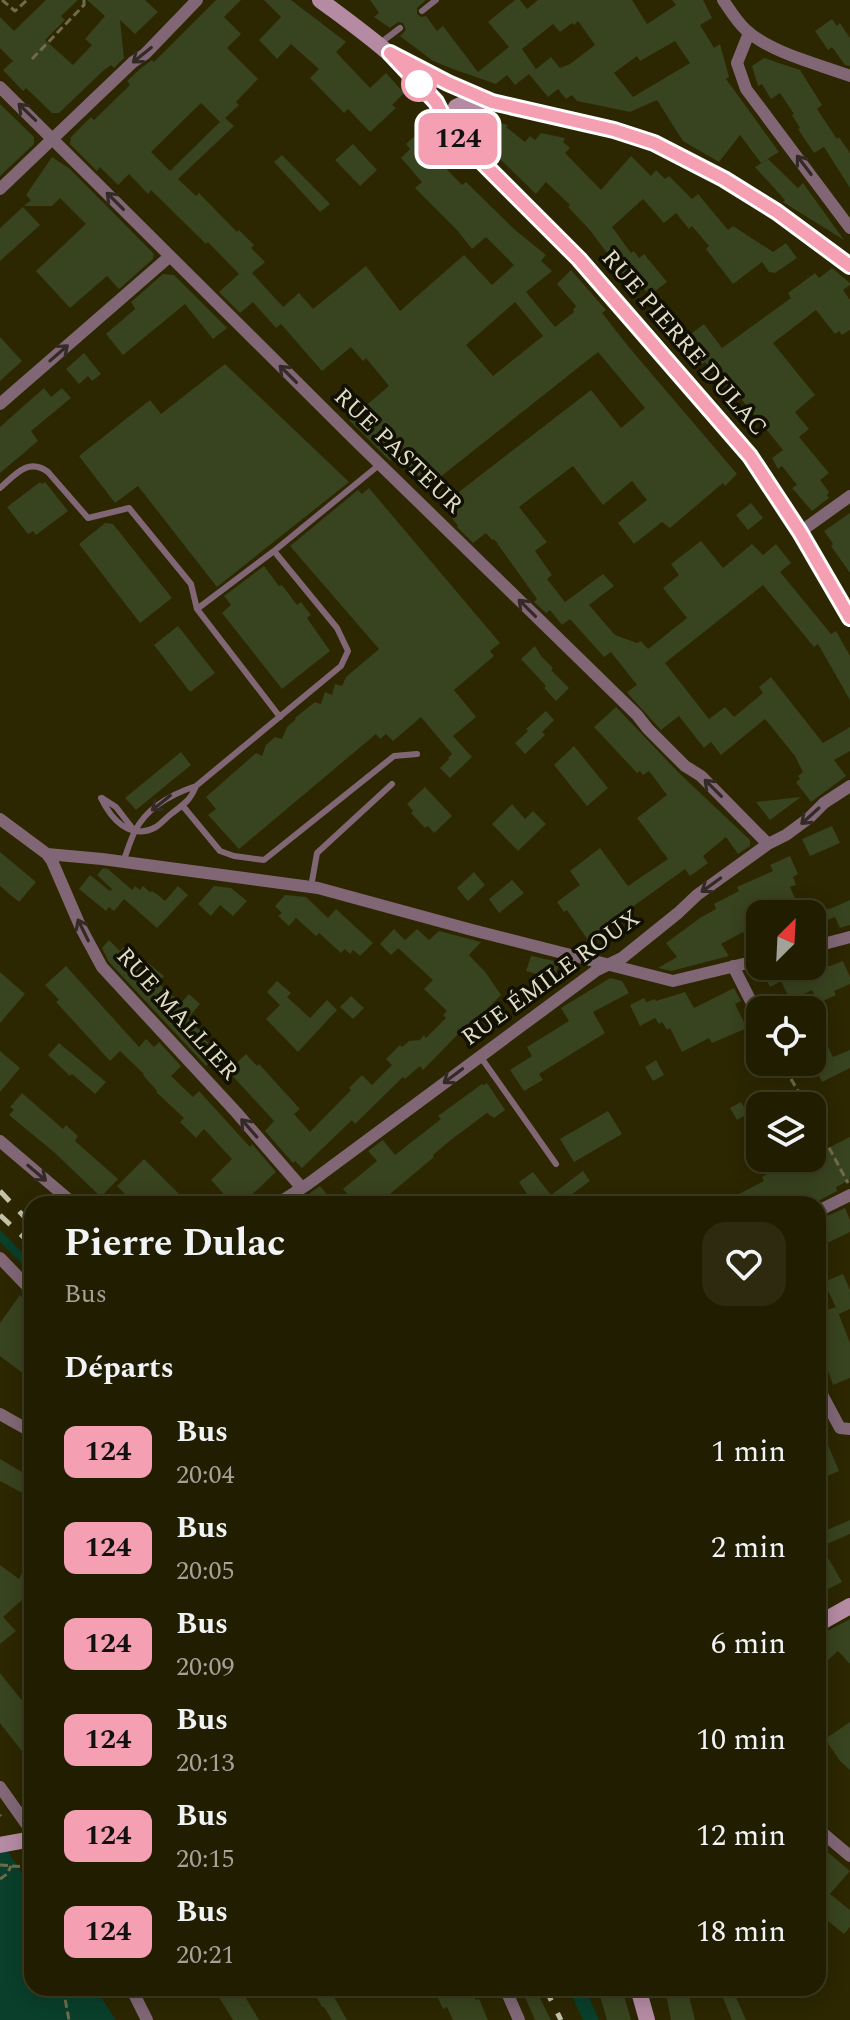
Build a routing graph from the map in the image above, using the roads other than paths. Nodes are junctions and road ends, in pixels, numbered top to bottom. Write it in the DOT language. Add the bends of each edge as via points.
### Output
graph roads {
  1 [pos="197,0"];
  2 [pos="320,0"];
  3 [pos="436,0"];
  4 [pos="723,0"];
  5 [pos="422,11"];
  6 [pos="400,28"];
  7 [pos="749,33"];
  8 [pos="384,49"];
  9 [pos="850,76"];
  10 [pos="0,87"];
  11 [pos="492,102"];
  12 [pos="448,126"];
  13 [pos="53,138"];
  14 [pos="0,189"];
  15 [pos="850,228"];
  16 [pos="169,257"];
  17 [pos="850,266"];
  18 [pos="0,404"];
  19 [pos="380,464"];
  20 [pos="0,488"];
  21 [pos="850,496"];
  22 [pos="800,532"];
  23 [pos="274,551"];
  24 [pos="197,609"];
  25 [pos="850,618"];
  26 [pos="280,717"];
  27 [pos="417,754"];
  28 [pos="392,784"];
  29 [pos="196,786"];
  30 [pos="850,786"];
  31 [pos="182,805"];
  32 [pos="0,819"];
  33 [pos="135,832"];
  34 [pos="768,844"];
  35 [pos="47,854"];
  36 [pos="123,862"];
  37 [pos="311,887"];
  38 [pos="850,937"];
  39 [pos="826,943"];
  40 [pos="746,963"];
  41 [pos="607,965"];
  42 [pos="733,966"];
  43 [pos="748,996"];
  44 [pos="480,1056"];
  45 [pos="0,1141"];
  46 [pos="556,1164"];
  47 [pos="301,1187"];
  48 [pos="850,1195"];
  49 [pos="65,1196"];
  50 [pos="288,1196"];
  51 [pos="826,1207"];
  52 [pos="0,1258"];
  53 [pos="24,1283"];
  54 [pos="826,1402"];
  55 [pos="0,1414"];
  56 [pos="24,1428"];
  57 [pos="850,1429"];
  58 [pos="850,1606"];
  59 [pos="826,1620"];
  60 [pos="0,1787"];
  61 [pos="24,1821"];
  62 [pos="826,1836"];
  63 [pos="24,1840"];
  64 [pos="0,1845"];
  65 [pos="850,1856"];
  66 [pos="135,1996"];
  67 [pos="508,1996"];
  68 [pos="640,1996"];
  69 [pos="147,2020"];
  70 [pos="519,2020"];
  71 [pos="647,2020"];
  1 -- 13 [label="street, one-way"];
  2 -- 8 [label="main road"];
  3 -- 5 [label="lane"];
  4 -- 7 [label="street"];
  6 -- 8 [label="lane"];
  7 -- 9 [label="street"];
  15 -- 7 [label="street, one-way" via="746,89 737,63"];
  8 -- 11 [label="main road"];
  8 -- 12 [label="main road, RUE PIERRE DULAC" via="436,102"];
  13 -- 10 [label="street, RUE PASTEUR, one-way"];
  11 -- 12 [label="main road" via="456,107"];
  11 -- 17 [label="main road" via="654,143 777,212"];
  12 -- 22 [label="main road, RUE PIERRE DULAC" via="629,315 750,456"];
  13 -- 14 [label="street"];
  16 -- 13 [label="street, RUE PASTEUR, one-way"];
  18 -- 16 [label="street, one-way"];
  19 -- 16 [label="street, RUE PASTEUR, one-way"];
  19 -- 23 [label="lane"];
  34 -- 19 [label="street, RUE PASTEUR, one-way"];
  20 -- 24 [label="lane" via="33,465 48,472 88,518 129,508 191,584"];
  21 -- 22 [label="street"];
  22 -- 25 [label="main road, RUE PIERRE DULAC"];
  23 -- 24 [label="lane"];
  23 -- 26 [label="lane" via="337,628 348,651 341,666"];
  24 -- 26 [label="lane"];
  26 -- 29 [label="lane"];
  27 -- 31 [label="lane" via="394,756 264,860 220,851"];
  28 -- 37 [label="lane" via="317,853"];
  29 -- 31 [label="lane"];
  29 -- 33 [label="lane, one-way" via="173,794 144,817"];
  30 -- 34 [label="street, RUE ÉMILE ROUX, one-way"];
  31 -- 33 [label="lane" via="155,828"];
  32 -- 35 [label="street"];
  33 -- 33 [label="lane" via="116,807 101,798 108,813"];
  33 -- 36 [label="lane"];
  34 -- 41 [label="street, RUE ÉMILE ROUX, one-way"];
  35 -- 36 [label="street"];
  47 -- 35 [label="street, RUE MALLIER, one-way" via="102,967"];
  36 -- 37 [label="street"];
  37 -- 41 [label="street"];
  38 -- 39 [label="street"];
  40 -- 42 [label="street"];
  41 -- 42 [label="street" via="673,981"];
  41 -- 44 [label="street, RUE ÉMILE ROUX"];
  42 -- 43 [label="street"];
  44 -- 46 [label="lane"];
  44 -- 47 [label="street, RUE ÉMILE ROUX, one-way"];
  45 -- 49 [label="street, one-way"];
  47 -- 50 [label="street, RUE ÉMILE ROUX"];
  48 -- 51 [label="street"];
  52 -- 53 [label="street"];
  54 -- 57 [label="street" via="840,1428"];
  55 -- 56 [label="street"];
  58 -- 59 [label="main road"];
  60 -- 61 [label="street"];
  62 -- 65 [label="street"];
  63 -- 64 [label="main road"];
  66 -- 69 [label="street"];
  67 -- 70 [label="street"];
  68 -- 71 [label="main road"];
}
